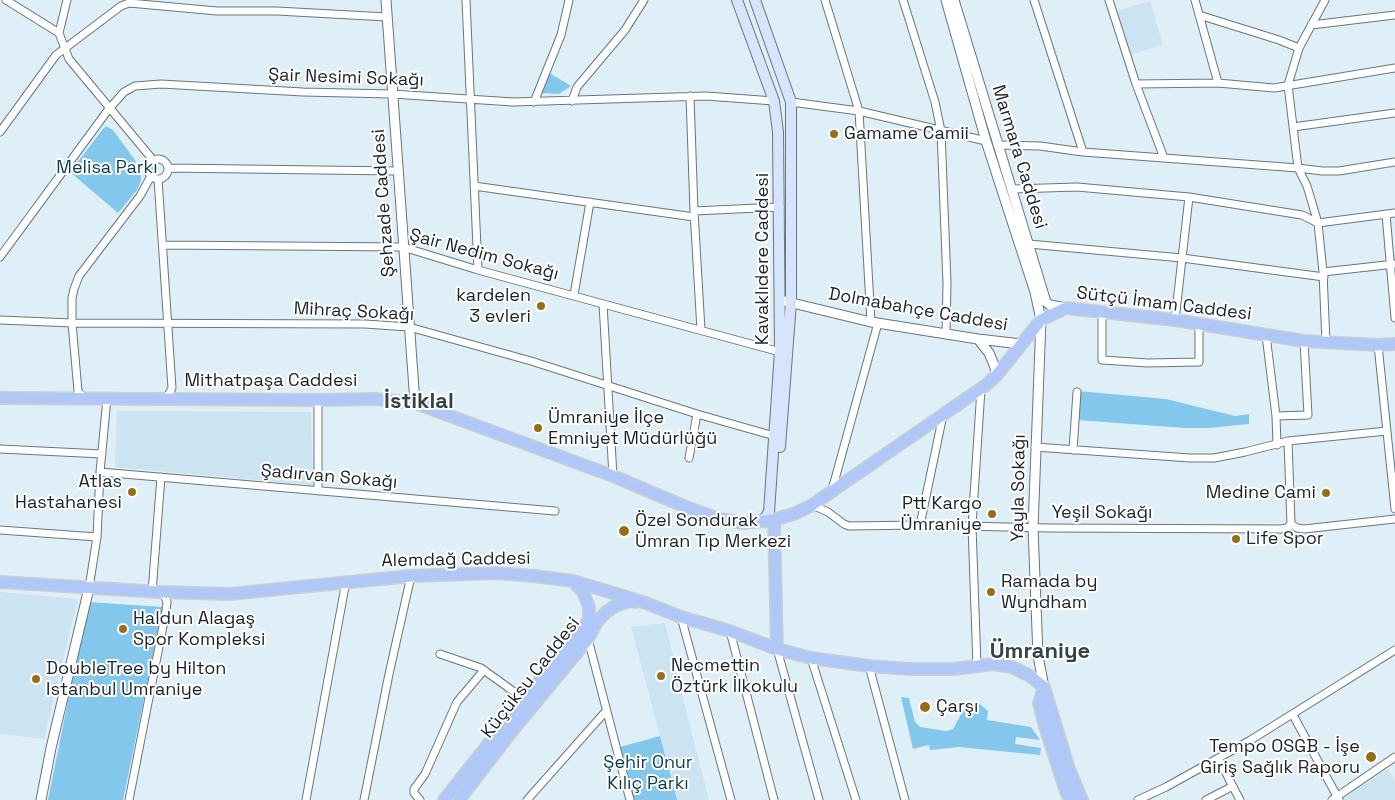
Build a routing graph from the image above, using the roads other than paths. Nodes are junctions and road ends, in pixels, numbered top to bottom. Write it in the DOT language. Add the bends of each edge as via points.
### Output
graph roads {
  1 [pos="6,0"];
  2 [pos="67,0"];
  3 [pos="386,0"];
  4 [pos="466,0"];
  5 [pos="569,0"];
  6 [pos="644,0"];
  7 [pos="737,0"];
  8 [pos="754,0"];
  9 [pos="824,0"];
  10 [pos="902,0"];
  11 [pos="946,0"];
  12 [pos="954,0"];
  13 [pos="1034,0"];
  14 [pos="1110,0"];
  15 [pos="1195,0"];
  16 [pos="1325,0"];
  17 [pos="1199,15"];
  18 [pos="1395,15"];
  19 [pos="387,17"];
  20 [pos="1311,25"];
  21 [pos="59,34"];
  22 [pos="65,47"];
  23 [pos="1298,48"];
  24 [pos="1395,68"];
  25 [pos="1218,83"];
  26 [pos="1136,84"];
  27 [pos="1288,85"];
  28 [pos="392,94"];
  29 [pos="690,96"];
  30 [pos="471,99"];
  31 [pos="572,101"];
  32 [pos="774,101"];
  33 [pos="534,102"];
  34 [pos="791,102"];
  35 [pos="109,109"];
  36 [pos="859,111"];
  37 [pos="1395,113"];
  38 [pos="1293,127"];
  39 [pos="941,131"];
  40 [pos="0,132"];
  41 [pos="986,141"];
  42 [pos="997,145"];
  43 [pos="1084,152"];
  44 [pos="1164,158"];
  45 [pos="153,160"];
  46 [pos="1395,162"];
  47 [pos="168,168"];
  48 [pos="1298,168"];
  49 [pos="397,171"];
  50 [pos="155,178"];
  51 [pos="474,186"];
  52 [pos="1013,189"];
  53 [pos="1189,198"];
  54 [pos="590,202"];
  55 [pos="780,207"];
  56 [pos="1395,213"];
  57 [pos="694,214"];
  58 [pos="1386,214"];
  59 [pos="1318,223"];
  60 [pos="1029,244"];
  61 [pos="164,245"];
  62 [pos="403,247"];
  63 [pos="0,257"];
  64 [pos="1182,258"];
  65 [pos="1393,264"];
  66 [pos="478,270"];
  67 [pos="1323,274"];
  68 [pos="574,295"];
  69 [pos="780,300"];
  70 [pos="792,302"];
  71 [pos="603,304"];
  72 [pos="1066,308"];
  73 [pos="1102,311"];
  74 [pos="1395,318"];
  75 [pos="0,320"];
  76 [pos="1041,320"];
  77 [pos="1175,320"];
  78 [pos="72,322"];
  79 [pos="874,322"];
  80 [pos="168,323"];
  81 [pos="1199,324"];
  82 [pos="409,327"];
  83 [pos="701,330"];
  84 [pos="946,334"];
  85 [pos="1266,334"];
  86 [pos="978,339"];
  87 [pos="1304,341"];
  88 [pos="1326,342"];
  89 [pos="1021,344"];
  90 [pos="1395,344"];
  91 [pos="1378,345"];
  92 [pos="784,353"];
  93 [pos="996,376"];
  94 [pos="608,384"];
  95 [pos="980,389"];
  96 [pos="1077,392"];
  97 [pos="0,398"];
  98 [pos="83,398"];
  99 [pos="107,398"];
  100 [pos="166,399"];
  101 [pos="318,400"];
  102 [pos="415,403"];
  103 [pos="696,414"];
  104 [pos="943,415"];
  105 [pos="1276,416"];
  106 [pos="1387,431"];
  107 [pos="778,437"];
  108 [pos="1288,441"];
  109 [pos="1277,445"];
  110 [pos="1035,447"];
  111 [pos="0,449"];
  112 [pos="1073,450"];
  113 [pos="102,454"];
  114 [pos="689,458"];
  115 [pos="100,472"];
  116 [pos="613,476"];
  117 [pos="161,477"];
  118 [pos="318,491"];
  119 [pos="832,491"];
  120 [pos="812,505"];
  121 [pos="1395,509"];
  122 [pos="555,511"];
  123 [pos="1395,519"];
  124 [pos="774,520"];
  125 [pos="761,522"];
  126 [pos="1291,524"];
  127 [pos="920,525"];
  128 [pos="972,526"];
  129 [pos="1032,528"];
  130 [pos="0,530"];
  131 [pos="96,537"];
  132 [pos="411,576"];
  133 [pos="346,581"];
  134 [pos="572,581"];
  135 [pos="0,582"];
  136 [pos="89,588"];
  137 [pos="156,592"];
  138 [pos="646,603"];
  139 [pos="681,617"];
  140 [pos="730,632"];
  141 [pos="588,639"];
  142 [pos="777,649"];
  143 [pos="1395,650"];
  144 [pos="440,654"];
  145 [pos="811,658"];
  146 [pos="869,666"];
  147 [pos="977,666"];
  148 [pos="484,670"];
  149 [pos="1044,687"];
  150 [pos="524,698"];
  151 [pos="606,711"];
  152 [pos="1293,714"];
  153 [pos="1395,757"];
  154 [pos="1218,758"];
  155 [pos="1233,786"];
  156 [pos="456,798"];
  157 [pos="1336,799"];
  158 [pos="41,800"];
  159 [pos="129,800"];
  160 [pos="306,800"];
  161 [pos="364,800"];
  162 [pos="420,800"];
  163 [pos="527,800"];
  164 [pos="630,800"];
  165 [pos="731,800"];
  166 [pos="774,800"];
  167 [pos="818,800"];
  168 [pos="856,800"];
  169 [pos="905,800"];
  170 [pos="1071,800"];
  171 [pos="1082,800"];
  172 [pos="1138,800"];
  173 [pos="1206,800"];
  174 [pos="1240,800"];
  1 -- 21 [label="street"];
  2 -- 21 [label="street"];
  3 -- 19 [label="street, Şehzade Caddesi"];
  4 -- 30 [label="street"];
  5 -- 33 [label="street" via="561,35"];
  6 -- 31 [label="street" via="625,30 577,87"];
  7 -- 32 [label="main road, Kavaklıdere Caddesi"];
  8 -- 34 [label="main road, Kavaklıdere Caddesi"];
  9 -- 36 [label="street"];
  10 -- 39 [label="street" via="935,102"];
  11 -- 41 [label="street, Marmara Caddesi"];
  12 -- 42 [label="street, Marmara Caddesi"];
  13 -- 43 [label="street"];
  14 -- 26 [label="street"];
  15 -- 17 [label="street"];
  16 -- 20 [label="street"];
  17 -- 23 [label="street"];
  17 -- 25 [label="street"];
  18 -- 20 [label="street"];
  19 -- 22 [label="street" via="217,11 129,3"];
  19 -- 28 [label="street, Şehzade Caddesi"];
  20 -- 23 [label="street"];
  21 -- 22 [label="street"];
  22 -- 35 [label="street" via="69,59"];
  22 -- 40 [label="street"];
  23 -- 27 [label="street"];
  24 -- 27 [label="street"];
  25 -- 26 [label="street"];
  25 -- 27 [label="street" via="1274,88"];
  26 -- 44 [label="street"];
  27 -- 38 [label="street"];
  28 -- 30 [label="street, Şair Nesimi Sokağı"];
  28 -- 35 [label="street, Şair Nesimi Sokağı" via="146,84 124,92"];
  28 -- 49 [label="street, Şehzade Caddesi"];
  29 -- 31 [label="street, Şair Nesimi Sokağı"];
  29 -- 32 [label="street, Şair Nesimi Sokağı"];
  29 -- 57 [label="street"];
  30 -- 33 [label="street, Şair Nesimi Sokağı"];
  30 -- 51 [label="street"];
  31 -- 33 [label="street, Şair Nesimi Sokağı"];
  32 -- 34 [label="main road"];
  32 -- 55 [label="main road, Kavaklıdere Caddesi"];
  34 -- 36 [label="street"];
  34 -- 70 [label="main road, Kavaklıdere Caddesi"];
  35 -- 45 [label="street"];
  35 -- 63 [label="street, Şair Nesimi Sokağı"];
  36 -- 39 [label="street"];
  36 -- 79 [label="street"];
  37 -- 38 [label="street"];
  38 -- 48 [label="street"];
  39 -- 41 [label="street"];
  39 -- 84 [label="street"];
  41 -- 42 [label="street"];
  41 -- 76 [label="street, Marmara Caddesi"];
  42 -- 43 [label="street"];
  42 -- 52 [label="street, Marmara Caddesi"];
  43 -- 44 [label="street"];
  44 -- 48 [label="street"];
  45 -- 47 [label="street" via="162,160"];
  45 -- 50 [label="street" via="148,170"];
  46 -- 48 [label="street" via="1338,171"];
  47 -- 49 [label="street"];
  47 -- 50 [label="street" via="166,174"];
  48 -- 59 [label="street"];
  49 -- 62 [label="street, Şehzade Caddesi"];
  50 -- 61 [label="street"];
  50 -- 78 [label="street" via="79,276 72,298"];
  51 -- 54 [label="street"];
  51 -- 66 [label="street"];
  52 -- 53 [label="street" via="1077,187"];
  52 -- 60 [label="street, Marmara Caddesi"];
  53 -- 59 [label="street" via="1302,215"];
  53 -- 64 [label="street"];
  54 -- 57 [label="street"];
  54 -- 68 [label="street"];
  55 -- 57 [label="street"];
  55 -- 69 [label="main road, Kavaklıdere Caddesi"];
  56 -- 58 [label="street"];
  57 -- 83 [label="street"];
  58 -- 59 [label="street"];
  58 -- 65 [label="street"];
  59 -- 67 [label="street"];
  60 -- 64 [label="street"];
  60 -- 72 [label="street, Marmara Caddesi" via="1046,302"];
  61 -- 62 [label="street, Şair Nedim Sokağı"];
  61 -- 80 [label="street"];
  62 -- 66 [label="street, Şair Nedim Sokağı"];
  62 -- 82 [label="street, Şehzade Caddesi"];
  64 -- 67 [label="street"];
  64 -- 77 [label="street"];
  65 -- 67 [label="street"];
  65 -- 74 [label="street"];
  66 -- 68 [label="street, Şair Nedim Sokağı"];
  67 -- 88 [label="street"];
  68 -- 71 [label="street, Şair Nedim Sokağı"];
  69 -- 70 [label="street, Dolmabahçe Caddesi"];
  69 -- 92 [label="main road, Kavaklıdere Caddesi"];
  70 -- 79 [label="street, Dolmabahçe Caddesi"];
  70 -- 92 [label="main road, Kavaklıdere Caddesi"];
  71 -- 83 [label="street, Şair Nedim Sokağı"];
  71 -- 94 [label="street"];
  72 -- 73 [label="main road, Sütçü İmam Caddesi"];
  72 -- 76 [label="main road, Sütçü İmam Caddesi"];
  73 -- 77 [label="main road, Sütçü İmam Caddesi"];
  73 -- 81 [label="street" via="1102,360 1199,362"];
  75 -- 78 [label="street, Mihraç Sokağı"];
  76 -- 89 [label="main road, Sütçü İmam Caddesi"];
  76 -- 110 [label="street, Yayla Sokağı"];
  77 -- 81 [label="main road, Sütçü İmam Caddesi"];
  78 -- 80 [label="street, Mihraç Sokağı"];
  78 -- 98 [label="street" via="78,391"];
  79 -- 84 [label="street, Dolmabahçe Caddesi"];
  79 -- 119 [label="street"];
  80 -- 82 [label="street, Mihraç Sokağı"];
  80 -- 100 [label="street" via="172,388"];
  81 -- 85 [label="main road, Sütçü İmam Caddesi"];
  82 -- 94 [label="street, Mihraç Sokağı"];
  82 -- 102 [label="street, Şehzade Caddesi"];
  83 -- 92 [label="street, Şair Nedim Sokağı"];
  84 -- 86 [label="street, Dolmabahçe Caddesi"];
  85 -- 87 [label="main road, Sütçü İmam Caddesi"];
  85 -- 105 [label="street"];
  86 -- 89 [label="street, Dolmabahçe Caddesi"];
  86 -- 93 [label="street" via="989,353"];
  87 -- 88 [label="main road, Sütçü İmam Caddesi"];
  87 -- 105 [label="street" via="1308,415"];
  88 -- 91 [label="main road, Sütçü İmam Caddesi"];
  89 -- 93 [label="main road, Sütçü İmam Caddesi"];
  90 -- 91 [label="main road, Sütçü İmam Caddesi"];
  91 -- 106 [label="street"];
  92 -- 107 [label="main road, Kavaklıdere Caddesi"];
  93 -- 95 [label="main road, Sütçü İmam Caddesi"];
  94 -- 103 [label="street, Mihraç Sokağı"];
  94 -- 116 [label="street"];
  95 -- 104 [label="main road, Sütçü İmam Caddesi"];
  95 -- 128 [label="street"];
  96 -- 112 [label="street"];
  97 -- 98 [label="main road, Mithatpaşa Caddesi"];
  98 -- 99 [label="main road, Mithatpaşa Caddesi"];
  99 -- 100 [label="main road, Mithatpaşa Caddesi"];
  99 -- 113 [label="street"];
  100 -- 101 [label="main road, Mithatpaşa Caddesi"];
  101 -- 102 [label="main road, Mithatpaşa Caddesi" via="374,399"];
  101 -- 118 [label="street"];
  102 -- 116 [label="main road, Mithatpaşa Caddesi"];
  103 -- 107 [label="street, Mihraç Sokağı"];
  103 -- 114 [label="street"];
  104 -- 119 [label="main road, Sütçü İmam Caddesi"];
  104 -- 127 [label="street"];
  105 -- 109 [label="street"];
  106 -- 108 [label="street"];
  106 -- 121 [label="street"];
  107 -- 124 [label="main road, Kavaklıdere Caddesi"];
  107 -- 125 [label="main road, Kavaklıdere Caddesi" via="769,512"];
  108 -- 109 [label="street"];
  108 -- 126 [label="street"];
  109 -- 112 [label="street" via="1214,458"];
  110 -- 112 [label="street"];
  110 -- 129 [label="street, Yayla Sokağı"];
  111 -- 113 [label="street"];
  113 -- 115 [label="street"];
  115 -- 117 [label="street, Şadırvan Sokağı"];
  115 -- 131 [label="street"];
  116 -- 125 [label="main road, Mithatpaşa Caddesi" via="720,519"];
  117 -- 118 [label="street, Şadırvan Sokağı"];
  117 -- 137 [label="street"];
  118 -- 122 [label="street, Şadırvan Sokağı"];
  119 -- 120 [label="main road, Sütçü İmam Caddesi"];
  120 -- 124 [label="main road, Sütçü İmam Caddesi"];
  120 -- 127 [label="street, Yeşil Sokağı" via="849,526"];
  123 -- 126 [label="street, Yeşil Sokağı" via="1304,529"];
  124 -- 125 [label="main road, Sütçü İmam Caddesi"];
  124 -- 142 [label="main road"];
  126 -- 129 [label="street, Yeşil Sokağı" via="1281,530"];
  127 -- 128 [label="street, Yeşil Sokağı"];
  128 -- 129 [label="street, Yeşil Sokağı"];
  128 -- 147 [label="street"];
  129 -- 149 [label="street, Yayla Sokağı" via="1038,656"];
  130 -- 131 [label="street"];
  131 -- 136 [label="street"];
  132 -- 133 [label="main road, Alemdağ Caddesi"];
  132 -- 134 [label="main road, Alemdağ Caddesi" via="497,573"];
  132 -- 161 [label="street"];
  133 -- 137 [label="main road, Alemdağ Caddesi" via="229,594"];
  133 -- 160 [label="street"];
  134 -- 138 [label="main road, Alemdağ Caddesi"];
  134 -- 150 [label="main road, Küçüksu Caddesi" via="584,592 589,619"];
  135 -- 136 [label="main road, Alemdağ Caddesi"];
  136 -- 137 [label="main road, Alemdağ Caddesi"];
  136 -- 158 [label="street"];
  137 -- 159 [label="street" via="164,595 166,611"];
  138 -- 139 [label="main road, Alemdağ Caddesi"];
  138 -- 141 [label="main road, Küçüksu Caddesi" via="630,601 617,605 596,623"];
  139 -- 140 [label="main road, Alemdağ Caddesi"];
  139 -- 165 [label="street"];
  140 -- 142 [label="main road, Alemdağ Caddesi"];
  140 -- 166 [label="street"];
  141 -- 151 [label="street"];
  141 -- 156 [label="main road, Küçüksu Caddesi"];
  142 -- 145 [label="main road, Alemdağ Caddesi"];
  142 -- 167 [label="street"];
  143 -- 152 [label="street"];
  144 -- 148 [label="street"];
  145 -- 146 [label="main road, Alemdağ Caddesi"];
  145 -- 168 [label="street"];
  146 -- 147 [label="main road, Alemdağ Caddesi" via="954,669"];
  146 -- 169 [label="street"];
  147 -- 149 [label="main road, Alemdağ Caddesi" via="1012,667"];
  148 -- 150 [label="street"];
  148 -- 162 [label="street" via="457,702 425,774 414,789"];
  149 -- 170 [label="main road" via="1039,703"];
  149 -- 171 [label="main road" via="1069,770"];
  150 -- 156 [label="main road, Küçüksu Caddesi"];
  151 -- 163 [label="street"];
  151 -- 164 [label="street"];
  152 -- 154 [label="street"];
  152 -- 157 [label="street"];
  153 -- 157 [label="street"];
  154 -- 155 [label="street"];
  154 -- 172 [label="street"];
  155 -- 173 [label="street"];
  155 -- 174 [label="street"];
}
